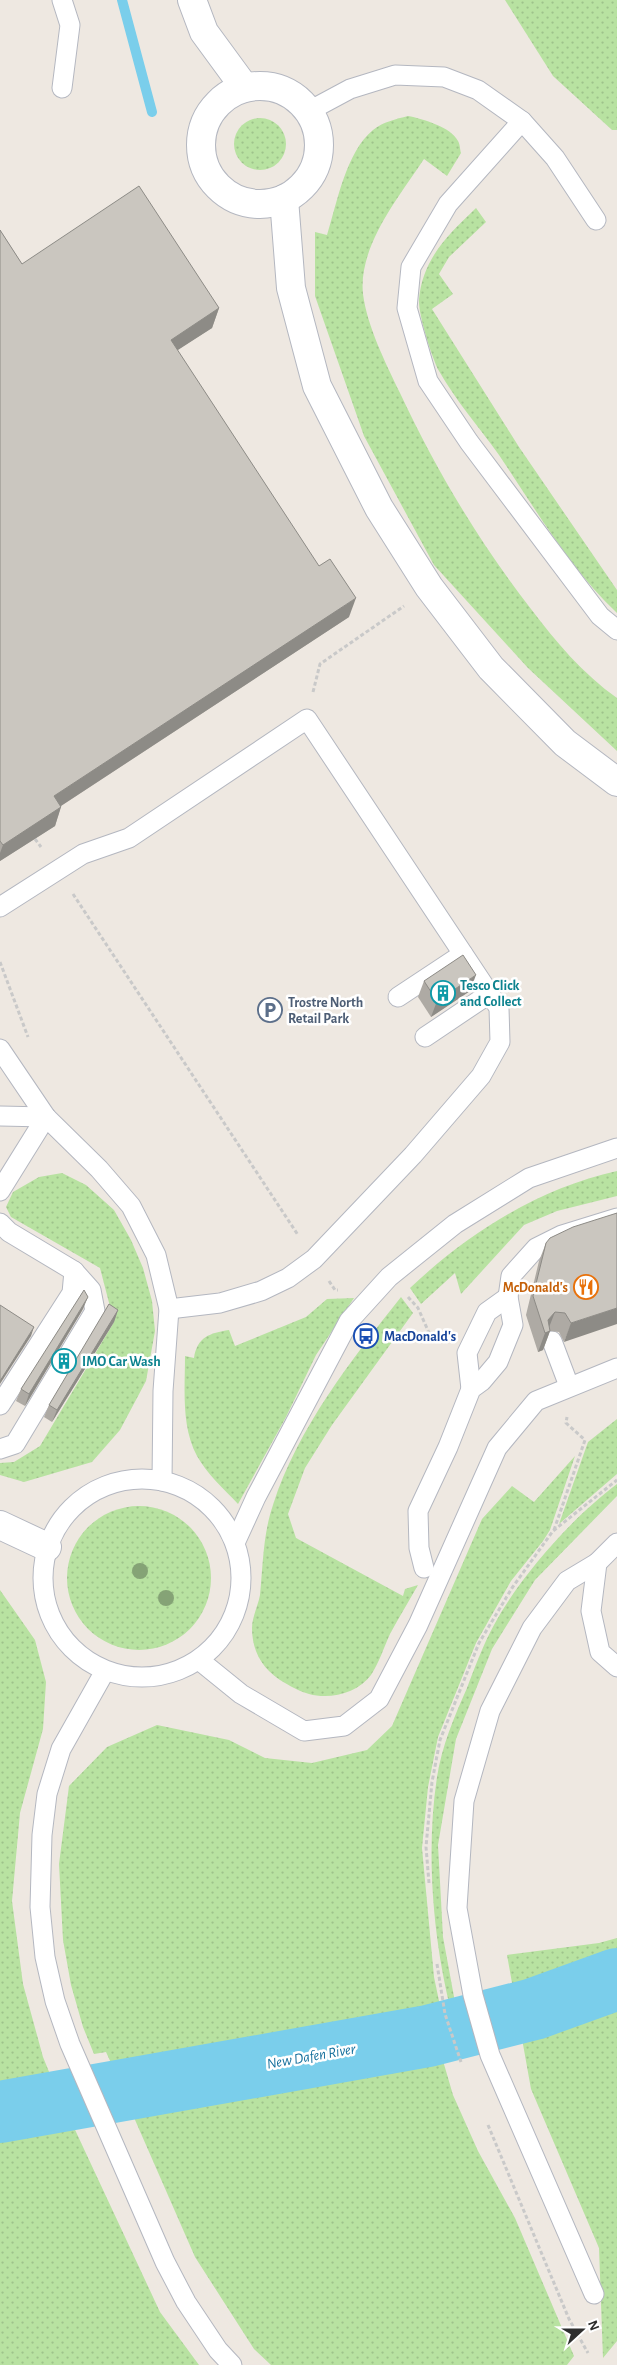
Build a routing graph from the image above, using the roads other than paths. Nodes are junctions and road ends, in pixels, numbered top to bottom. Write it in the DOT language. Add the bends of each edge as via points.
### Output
graph roads {
  1 [pos="62,0"];
  2 [pos="192,0"];
  3 [pos="62,88"];
  4 [pos="245,88"];
  5 [pos="309,111"];
  6 [pos="522,122"];
  7 [pos="284,200"];
  8 [pos="596,220"];
  9 [pos="617,630"];
  10 [pos="617,782"];
  11 [pos="0,907"];
  12 [pos="463,954"];
  13 [pos="489,994"];
  14 [pos="398,997"];
  15 [pos="425,1037"];
  16 [pos="0,1049"];
  17 [pos="0,1116"];
  18 [pos="46,1117"];
  19 [pos="617,1148"];
  20 [pos="0,1190"];
  21 [pos="617,1208"];
  22 [pos="617,1218"];
  23 [pos="0,1222"];
  24 [pos="74,1271"];
  25 [pos="500,1273"];
  26 [pos="508,1297"];
  27 [pos="169,1309"];
  28 [pos="552,1341"];
  29 [pos="617,1368"];
  30 [pos="569,1386"];
  31 [pos="471,1389"];
  32 [pos="0,1405"];
  33 [pos="0,1449"];
  34 [pos="162,1481"];
  35 [pos="0,1525"];
  36 [pos="235,1543"];
  37 [pos="617,1543"];
  38 [pos="47,1547"];
  39 [pos="597,1563"];
  40 [pos="425,1569"];
  41 [pos="199,1660"];
  42 [pos="617,1667"];
  43 [pos="106,1671"];
  44 [pos="594,2294"];
  45 [pos="232,2365"];
  1 -- 3 [label="lane" via="70,25"];
  2 -- 4 [label="main road" via="204,32"];
  4 -- 5 [label="main road" via="264,86 281,90 296,98"];
  4 -- 7 [label="main road" via="226,96 212,109 202,136 205,165 214,182 229,196 247,203 267,204"];
  5 -- 6 [label="lane" via="350,88 394,76 444,76 478,90"];
  5 -- 7 [label="main road" via="320,144 317,161 310,177"];
  6 -- 8 [label="lane" via="555,158"];
  6 -- 9 [label="lane" via="448,204 411,267 407,308 428,381 469,442 594,608"];
  7 -- 10 [label="main road" via="291,288 317,386 379,508 429,587 491,668 564,743"];
  11 -- 12 [label="lane" via="83,854 129,838 307,719"];
  12 -- 13 [label="lane"];
  12 -- 14 [label="lane"];
  13 -- 15 [label="lane"];
  13 -- 27 [label="lane" via="498,1008 500,1042 481,1076 413,1155 314,1259 288,1278 261,1291 220,1303"];
  16 -- 18 [label="lane"];
  17 -- 18 [label="lane"];
  18 -- 20 [label="lane"];
  18 -- 27 [label="lane" via="131,1206 156,1255"];
  19 -- 36 [label="lane" via="529,1178 455,1224 388,1277 349,1320"];
  21 -- 25 [label="lane" via="599,1212 531,1241"];
  22 -- 26 [label="lane" via="562,1235 536,1248 511,1276"];
  23 -- 24 [label="lane" via="9,1232"];
  24 -- 32 [label="lane" via="72,1293"];
  24 -- 33 [label="lane" via="91,1290 95,1311 15,1444"];
  26 -- 31 [label="lane" via="513,1324 498,1362"];
  26 -- 31 [label="lane" via="487,1312 467,1353"];
  27 -- 34 [label="lane" via="163,1391"];
  28 -- 30 [label="lane"];
  29 -- 30 [label="lane"];
  30 -- 40 [label="lane" via="536,1401 497,1448"];
  31 -- 40 [label="lane" via="418,1511 419,1548"];
  34 -- 36 [label="lane" via="181,1486 208,1505 226,1525"];
  34 -- 38 [label="lane" via="135,1479 118,1482 86,1496 66,1514"];
  35 -- 38 [label="main road"];
  36 -- 41 [label="lane" via="241,1574 237,1607 223,1636"];
  37 -- 39 [label="lane"];
  38 -- 43 [label="lane" via="42,1574 43,1595 50,1615 63,1638 82,1658"];
  39 -- 42 [label="lane" via="591,1611 600,1652"];
  39 -- 44 [label="lane" via="567,1581 532,1628 487,1720 464,1801 457,1908 473,1995 490,2055"];
  40 -- 41 [label="lane" via="418,1625 379,1699 344,1726 304,1731 241,1694"];
  41 -- 43 [label="lane" via="170,1674 137,1678"];
  43 -- 45 [label="lane" via="61,1749 47,1794 42,1834 40,1907 45,1958 70,2044 169,2270 186,2302"];
}
